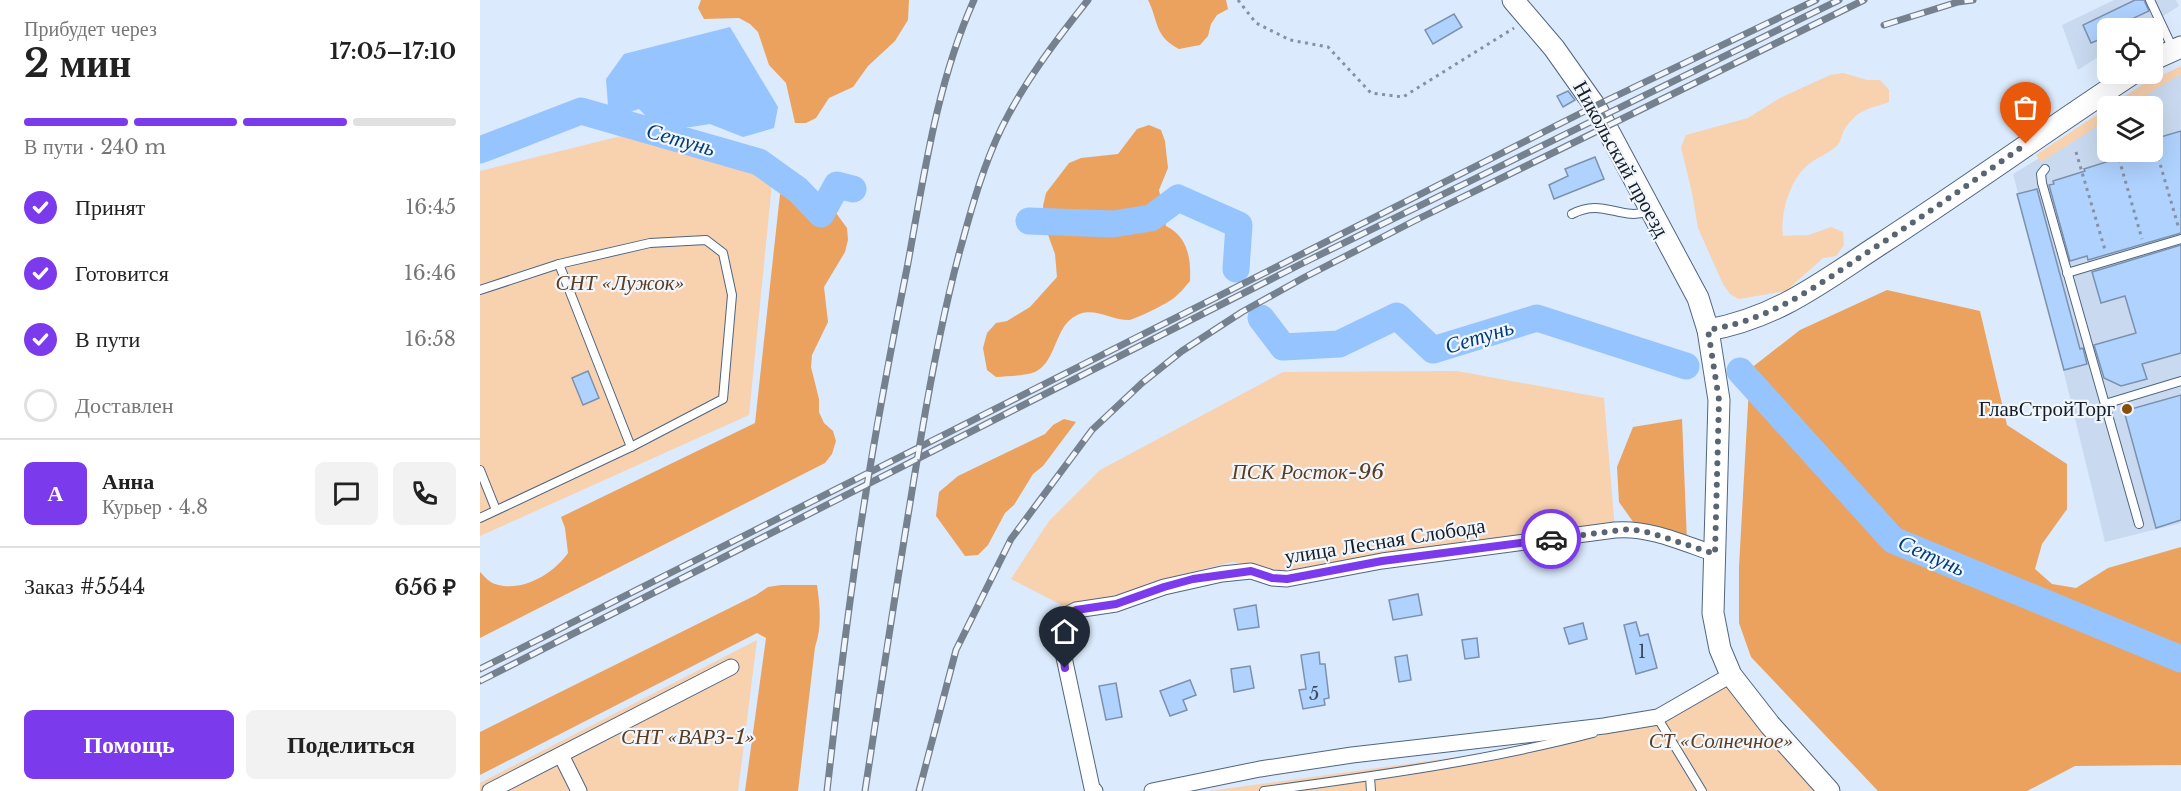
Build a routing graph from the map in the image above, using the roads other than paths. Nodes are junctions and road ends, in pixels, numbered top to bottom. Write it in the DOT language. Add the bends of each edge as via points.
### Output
graph roads {
  1 [pos="1513,0"];
  2 [pos="2150,0"];
  3 [pos="2177,49"];
  4 [pos="2163,55"];
  5 [pos="2117,84"];
  6 [pos="2045,169"];
  7 [pos="1651,211"];
  8 [pos="1572,214"];
  9 [pos="2181,238"];
  10 [pos="559,264"];
  11 [pos="2067,273"];
  12 [pos="480,290"];
  13 [pos="1708,330"];
  14 [pos="2181,381"];
  15 [pos="2105,404"];
  16 [pos="631,447"];
  17 [pos="480,470"];
  18 [pos="496,510"];
  19 [pos="480,518"];
  20 [pos="2139,524"];
  21 [pos="1715,554"];
  22 [pos="731,667"];
  23 [pos="1731,675"];
  24 [pos="1658,717"];
  25 [pos="561,755"];
  26 [pos="1370,777"];
  27 [pos="490,791"];
  28 [pos="579,791"];
  29 [pos="1095,791"];
  30 [pos="1152,791"];
  31 [pos="1264,791"];
  32 [pos="1371,791"];
  33 [pos="1702,791"];
  34 [pos="1829,791"];
  1 -- 7 [label="main road, Никольский проезд" via="1554,48 1595,106"];
  2 -- 3 [label="lane"];
  3 -- 4 [label="main road"];
  5 -- 13 [label="main road" via="1791,302 1755,318"];
  6 -- 11 [label="lane" via="2042,183"];
  7 -- 8 [label="lane" via="1637,215 1587,208"];
  7 -- 13 [label="main road, Никольский проезд" via="1698,298"];
  9 -- 11 [label="lane"];
  10 -- 12 [label="lane"];
  10 -- 16 [label="lane"];
  10 -- 16 [label="lane" via="651,243 706,240 723,254 732,295 723,399"];
  11 -- 15 [label="lane"];
  13 -- 21 [label="main road, Никольский проезд" via="1719,400"];
  14 -- 15 [label="lane"];
  15 -- 20 [label="lane"];
  16 -- 18 [label="lane"];
  17 -- 18 [label="lane"];
  18 -- 19 [label="lane"];
  21 -- 23 [label="main road, Никольский проезд" via="1713,613 1720,649"];
  21 -- 29 [label="street, улица Лесная Слобода" via="1651,533 1615,530 1405,558 1287,579 1251,571 1222,574 1164,587 1116,604 1076,610 1060,626 1062,648 1077,727"];
  22 -- 25 [label="street"];
  23 -- 24 [label="street"];
  23 -- 34 [label="main road, Никольский проезд"];
  24 -- 26 [label="lane" via="1553,744"];
  24 -- 30 [label="street" via="1260,768"];
  24 -- 33 [label="lane"];
  25 -- 27 [label="street"];
  25 -- 28 [label="street"];
  26 -- 31 [label="lane"];
  26 -- 32 [label="lane"];
}
